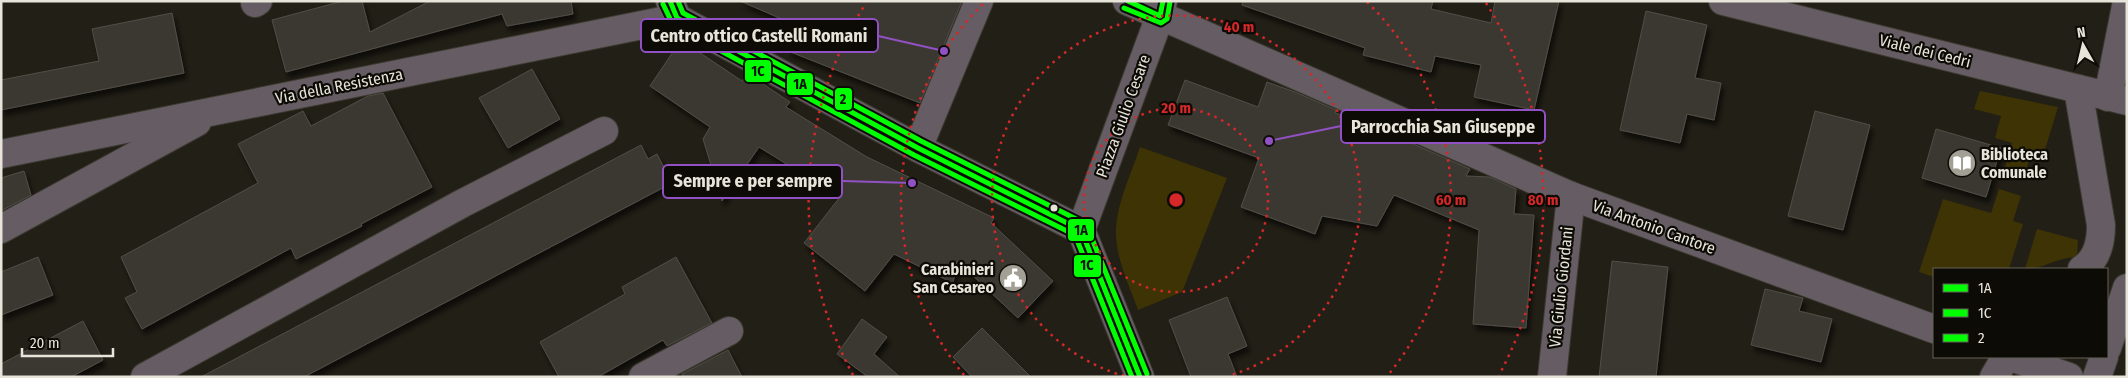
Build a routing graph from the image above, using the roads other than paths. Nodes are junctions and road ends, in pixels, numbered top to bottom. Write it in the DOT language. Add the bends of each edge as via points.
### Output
graph roads {
  1 [pos="979,1"];
  2 [pos="1127,1"];
  3 [pos="1723,1"];
  4 [pos="2127,1"];
  5 [pos="1161,8"];
  6 [pos="673,9"];
  7 [pos="2078,89"];
  8 [pos="2118,99"];
  9 [pos="220,110"];
  10 [pos="2127,124"];
  11 [pos="604,131"];
  12 [pos="918,148"];
  13 [pos="1,154"];
  14 [pos="1571,196"];
  15 [pos="1,230"];
  16 [pos="1081,230"];
  17 [pos="2083,268"];
  18 [pos="2127,288"];
  19 [pos="1933,329"];
  20 [pos="729,330"];
  21 [pos="2108,345"];
  22 [pos="2005,358"];
  23 [pos="2014,358"];
  24 [pos="2104,358"];
  25 [pos="146,377"];
  26 [pos="643,377"];
  27 [pos="1140,377"];
  28 [pos="1552,377"];
  29 [pos="1994,377"];
  30 [pos="2069,377"];
  31 [pos="2097,377"];
  1 -- 12 [label="street"];
  2 -- 5 [label="street, Via Antonio Cantore"];
  3 -- 7 [label="street, Viale dei Cedri"];
  4 -- 8 [label="street"];
  5 -- 14 [label="street, Via Antonio Cantore"];
  5 -- 16 [label="street, Piazza Giulio Cesare"];
  6 -- 9 [label="street, Via della Resistenza"];
  6 -- 12 [label="street"];
  7 -- 8 [label="street, Viale dei Cedri"];
  7 -- 17 [label="street" via="2101,225 2093,260"];
  8 -- 10 [label="street" via="2119,110"];
  9 -- 13 [label="street, Via della Resistenza"];
  9 -- 15 [label="street"];
  11 -- 25 [label="street" via="463,203"];
  12 -- 16 [label="street"];
  14 -- 19 [label="street, Via Antonio Cantore"];
  14 -- 28 [label="street, Via Giulio Giordani"];
  16 -- 27 [label="street"];
  18 -- 21 [label="street"];
  20 -- 26 [label="street"];
  22 -- 29 [label="street"];
  23 -- 30 [label="street"];
  24 -- 31 [label="street"];
}
